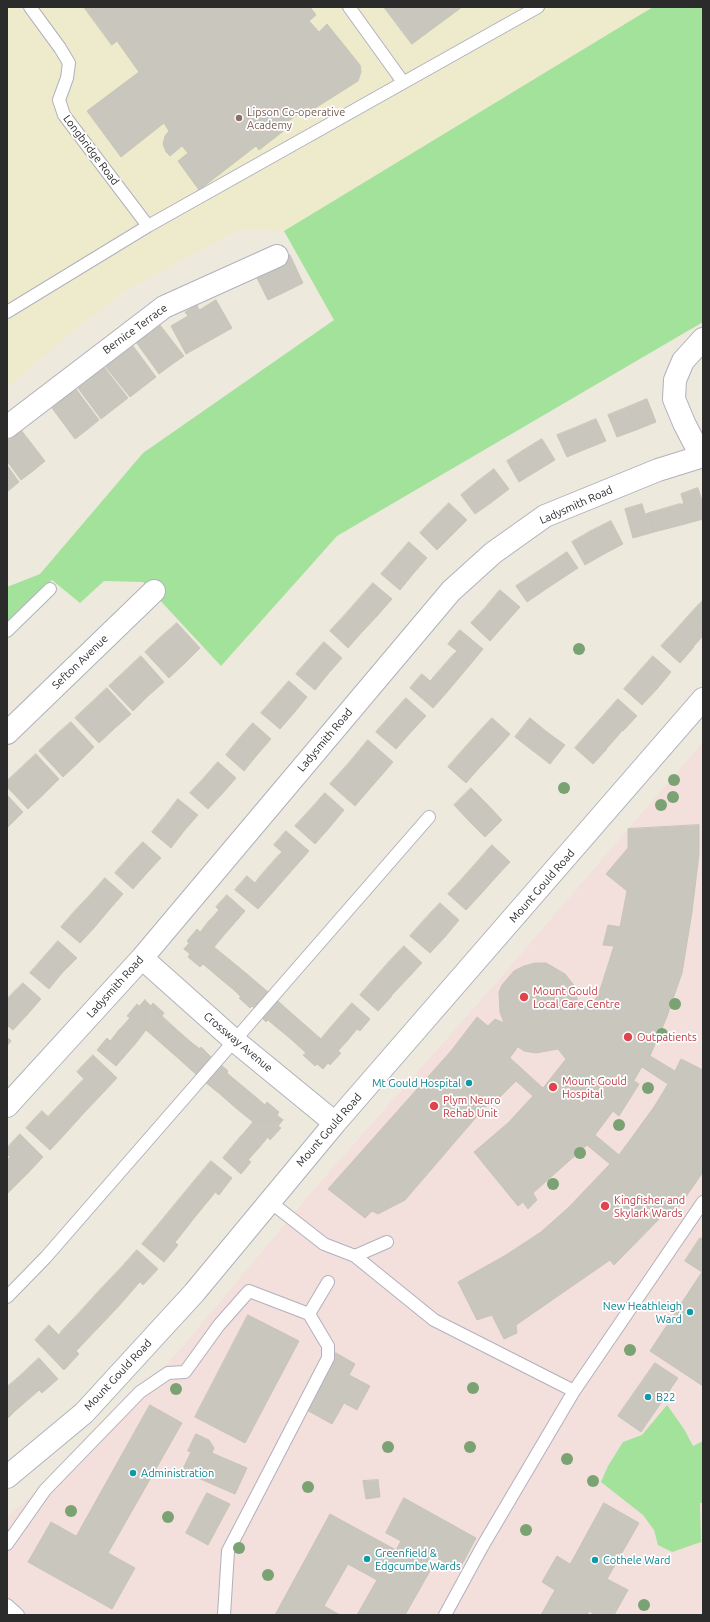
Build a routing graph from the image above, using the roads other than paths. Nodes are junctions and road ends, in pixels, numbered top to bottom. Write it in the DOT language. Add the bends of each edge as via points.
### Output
graph roads {
  1 [pos="30,7"];
  2 [pos="349,7"];
  3 [pos="538,7"];
  4 [pos="403,82"];
  5 [pos="148,226"];
  6 [pos="277,256"];
  7 [pos="7,312"];
  8 [pos="703,339"];
  9 [pos="7,427"];
  10 [pos="702,456"];
  11 [pos="50,589"];
  12 [pos="154,591"];
  13 [pos="7,631"];
  14 [pos="703,699"];
  15 [pos="7,733"];
  16 [pos="430,817"];
  17 [pos="142,958"];
  18 [pos="235,1041"];
  19 [pos="7,1106"];
  20 [pos="335,1122"];
  21 [pos="269,1202"];
  22 [pos="703,1202"];
  23 [pos="388,1242"];
  24 [pos="355,1256"];
  25 [pos="328,1282"];
  26 [pos="7,1297"];
  27 [pos="309,1314"];
  28 [pos="574,1391"];
  29 [pos="7,1477"];
  30 [pos="7,1544"];
  31 [pos="7,1605"];
  32 [pos="18,1615"];
  33 [pos="224,1615"];
  34 [pos="445,1615"];
  1 -- 5 [label="lane, Longbridge Road" via="69,63 59,100 64,115"];
  2 -- 4 [label="lane"];
  3 -- 4 [label="lane"];
  4 -- 5 [label="lane"];
  5 -- 7 [label="lane"];
  6 -- 9 [label="street, Bernice Terrace" via="164,307"];
  8 -- 10 [label="street" via="683,361 675,380 674,399"];
  10 -- 17 [label="street, Ladysmith Road" via="658,470 545,516 493,553 451,591"];
  11 -- 13 [label="lane"];
  12 -- 15 [label="street, Sefton Avenue"];
  14 -- 20 [label="street, Mount Gould Road"];
  16 -- 18 [label="lane"];
  17 -- 18 [label="street, Crossway Avenue"];
  17 -- 19 [label="street, Ladysmith Road"];
  18 -- 20 [label="street, Crossway Avenue"];
  18 -- 26 [label="lane" via="46,1258"];
  20 -- 21 [label="street, Mount Gould Road"];
  21 -- 24 [label="lane" via="324,1244"];
  21 -- 29 [label="street, Mount Gould Road" via="194,1293 84,1413"];
  22 -- 28 [label="lane"];
  23 -- 24 [label="lane"];
  24 -- 28 [label="lane" via="434,1320"];
  25 -- 27 [label="lane"];
  27 -- 30 [label="lane" via="249,1291 219,1325 185,1372 168,1373 140,1392 45,1490"];
  27 -- 33 [label="lane" via="328,1346 328,1358 228,1552"];
  28 -- 34 [label="lane"];
  31 -- 32 [label="lane"];
}
